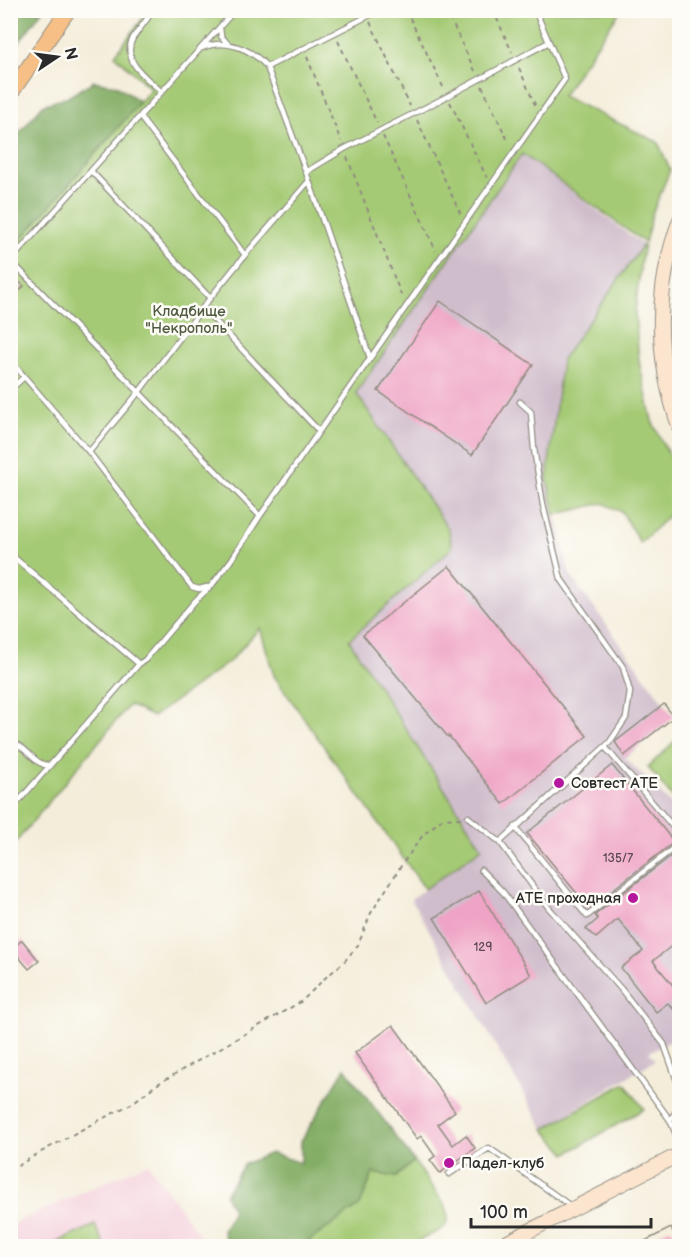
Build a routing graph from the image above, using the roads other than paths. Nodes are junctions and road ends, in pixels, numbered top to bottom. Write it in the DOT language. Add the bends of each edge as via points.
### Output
graph roads {
  1 [pos="68,10"];
  2 [pos="153,10"];
  3 [pos="235,10"];
  4 [pos="380,10"];
  5 [pos="535,10"];
  6 [pos="220,28"];
  7 [pos="549,42"];
  8 [pos="228,44"];
  9 [pos="202,48"];
  10 [pos="267,67"];
  11 [pos="162,93"];
  12 [pos="10,94"];
  13 [pos="140,117"];
  14 [pos="91,171"];
  15 [pos="306,172"];
  16 [pos="309,181"];
  17 [pos="680,220"];
  18 [pos="245,255"];
  19 [pos="11,261"];
  20 [pos="210,298"];
  21 [pos="203,308"];
  22 [pos="370,358"];
  23 [pos="10,360"];
  24 [pos="24,377"];
  25 [pos="10,390"];
  26 [pos="139,392"];
  27 [pos="520,402"];
  28 [pos="680,429"];
  29 [pos="319,431"];
  30 [pos="89,452"];
  31 [pos="260,516"];
  32 [pos="10,554"];
  33 [pos="212,585"];
  34 [pos="192,587"];
  35 [pos="195,601"];
  36 [pos="10,639"];
  37 [pos="10,653"];
  38 [pos="140,664"];
  39 [pos="12,742"];
  40 [pos="605,747"];
  41 [pos="42,765"];
  42 [pos="50,765"];
  43 [pos="41,775"];
  44 [pos="10,811"];
  45 [pos="468,818"];
  46 [pos="515,827"];
  47 [pos="680,835"];
  48 [pos="500,842"];
  49 [pos="680,843"];
  50 [pos="481,870"];
  51 [pos="680,1089"];
  52 [pos="680,1106"];
  53 [pos="670,1120"];
  54 [pos="680,1144"];
  55 [pos="680,1154"];
  56 [pos="449,1174"];
  57 [pos="574,1209"];
  58 [pos="500,1246"];
  1 -- 12 [label="main road"];
  2 -- 11 [label="lane" via="129,49 138,70"];
  3 -- 6 [label="lane"];
  4 -- 10 [label="lane"];
  5 -- 7 [label="lane"];
  6 -- 8 [label="lane"];
  6 -- 9 [label="lane"];
  7 -- 15 [label="lane"];
  7 -- 22 [label="lane" via="565,79"];
  8 -- 9 [label="lane"];
  8 -- 10 [label="lane" via="250,53"];
  9 -- 11 [label="lane"];
  10 -- 15 [label="lane"];
  11 -- 13 [label="lane"];
  13 -- 14 [label="lane"];
  13 -- 18 [label="lane"];
  14 -- 19 [label="lane"];
  14 -- 20 [label="lane"];
  15 -- 16 [label="lane"];
  16 -- 18 [label="lane"];
  16 -- 22 [label="lane"];
  17 -- 28 [label="main road" via="663,281 660,320 668,393"];
  18 -- 20 [label="lane"];
  19 -- 26 [label="lane"];
  20 -- 21 [label="lane"];
  21 -- 26 [label="lane"];
  21 -- 29 [label="lane"];
  22 -- 29 [label="lane"];
  23 -- 24 [label="lane"];
  24 -- 25 [label="lane"];
  24 -- 30 [label="lane"];
  26 -- 30 [label="lane"];
  26 -- 31 [label="lane"];
  27 -- 40 [label="lane" via="531,412 543,505 561,579 623,668 630,692 626,718"];
  29 -- 31 [label="lane"];
  30 -- 34 [label="lane"];
  31 -- 33 [label="lane"];
  32 -- 38 [label="lane"];
  33 -- 34 [label="lane"];
  33 -- 35 [label="lane"];
  34 -- 35 [label="lane"];
  35 -- 38 [label="lane"];
  36 -- 37 [label="lane"];
  38 -- 42 [label="lane"];
  39 -- 41 [label="lane"];
  40 -- 46 [label="lane"];
  40 -- 47 [label="lane"];
  41 -- 42 [label="lane"];
  41 -- 43 [label="lane"];
  42 -- 43 [label="lane"];
  43 -- 44 [label="lane"];
  45 -- 48 [label="lane"];
  46 -- 48 [label="lane"];
  46 -- 49 [label="lane" via="587,916"];
  48 -- 51 [label="lane" via="548,907 664,1044"];
  50 -- 53 [label="lane" via="503,892"];
  52 -- 53 [label="lane"];
  53 -- 54 [label="lane"];
  55 -- 57 [label="main road"];
  56 -- 57 [label="lane" via="489,1148"];
  57 -- 58 [label="main road"];
}
